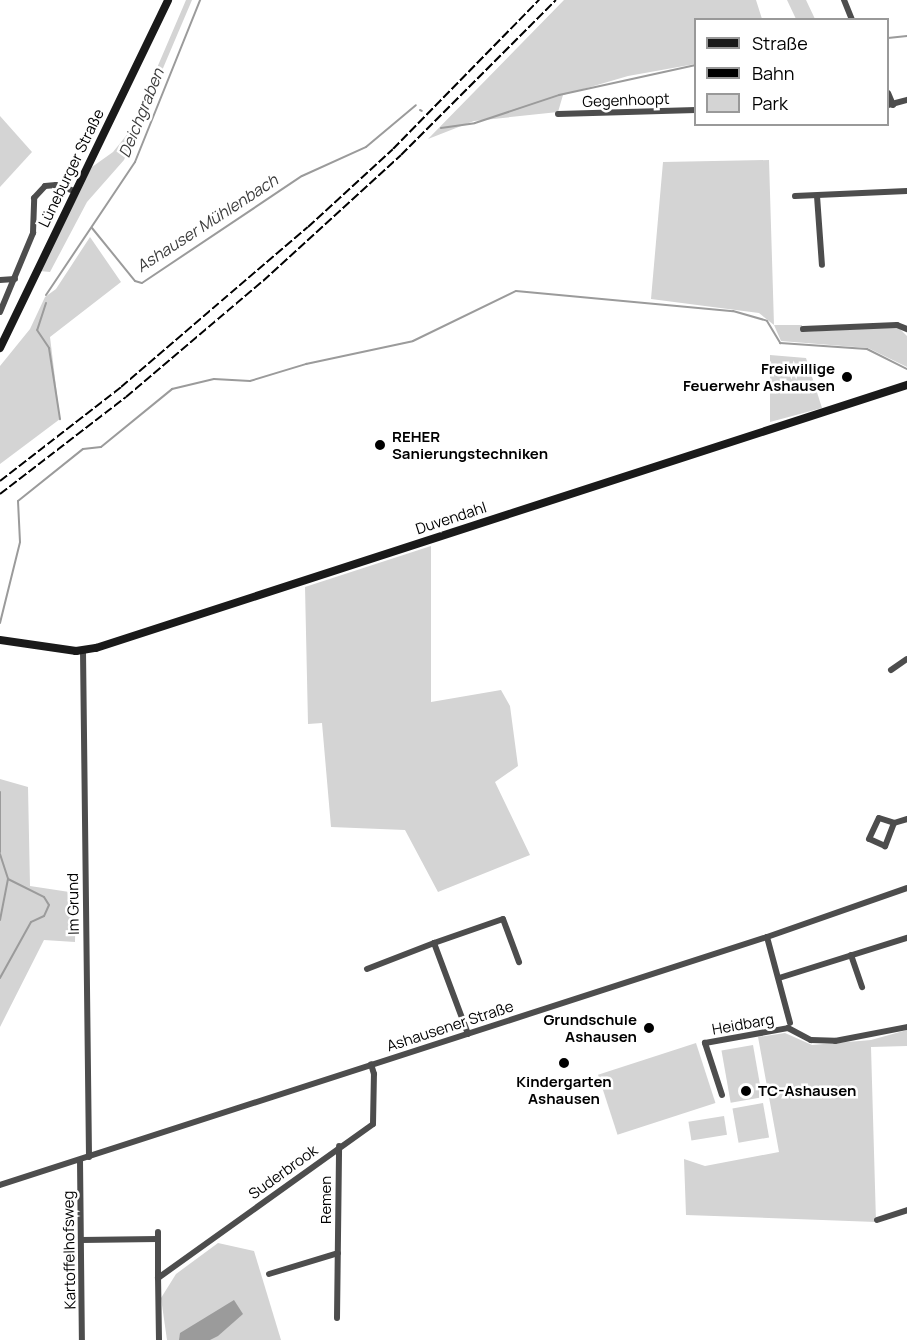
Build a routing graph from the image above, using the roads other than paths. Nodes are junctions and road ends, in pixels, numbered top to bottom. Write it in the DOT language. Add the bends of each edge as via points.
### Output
graph roads {
  1 [pos="168,0"];
  2 [pos="844,0"];
  3 [pos="851,18"];
  4 [pos="907,100"];
  5 [pos="890,105"];
  6 [pos="694,110"];
  7 [pos="558,114"];
  8 [pos="74,191"];
  9 [pos="907,191"];
  10 [pos="795,196"];
  11 [pos="817,196"];
  12 [pos="822,266"];
  13 [pos="15,279"];
  14 [pos="0,280"];
  15 [pos="0,312"];
  16 [pos="803,329"];
  17 [pos="907,329"];
  18 [pos="0,348"];
  19 [pos="907,385"];
  20 [pos="0,640"];
  21 [pos="83,651"];
  22 [pos="907,658"];
  23 [pos="891,670"];
  24 [pos="907,819"];
  25 [pos="894,823"];
  26 [pos="907,888"];
  27 [pos="767,937"];
  28 [pos="907,938"];
  29 [pos="434,943"];
  30 [pos="851,955"];
  31 [pos="519,962"];
  32 [pos="368,969"];
  33 [pos="780,978"];
  34 [pos="861,987"];
  35 [pos="790,1023"];
  36 [pos="907,1027"];
  37 [pos="468,1034"];
  38 [pos="371,1064"];
  39 [pos="722,1095"];
  40 [pos="339,1146"];
  41 [pos="90,1157"];
  42 [pos="80,1160"];
  43 [pos="0,1185"];
  44 [pos="907,1210"];
  45 [pos="877,1220"];
  46 [pos="81,1240"];
  47 [pos="338,1253"];
  48 [pos="268,1274"];
  49 [pos="158,1278"];
  50 [pos="337,1318"];
  51 [pos="82,1340"];
  52 [pos="159,1340"];
  1 -- 8 [label="street, Lüneburger Straße"];
  2 -- 3 [label="street"];
  4 -- 5 [label="street"];
  6 -- 7 [label="street, Gegenhoopt"];
  8 -- 13 [label="street" via="45,186 34,198 33,233"];
  8 -- 18 [label="street, Lüneburger Straße"];
  9 -- 11 [label="street"];
  10 -- 11 [label="street"];
  11 -- 12 [label="street"];
  13 -- 14 [label="street"];
  13 -- 15 [label="street"];
  16 -- 17 [label="street" via="897,325"];
  19 -- 21 [label="street, Duvendahl"];
  20 -- 21 [label="street, Duvendahl"];
  21 -- 41 [label="street, Im Grund"];
  22 -- 23 [label="street"];
  24 -- 25 [label="street"];
  25 -- 25 [label="street" via="879,818 869,839 885,846"];
  26 -- 27 [label="street, Ashausener Straße"];
  27 -- 33 [label="street"];
  27 -- 37 [label="street, Ashausener Straße"];
  28 -- 30 [label="street"];
  29 -- 31 [label="street" via="503,919"];
  29 -- 32 [label="street"];
  29 -- 37 [label="street"];
  30 -- 33 [label="street"];
  30 -- 34 [label="street"];
  33 -- 35 [label="street"];
  36 -- 39 [label="street, Heidbarg" via="835,1041 811,1040 788,1028 705,1043"];
  37 -- 38 [label="street, Ashausener Straße"];
  38 -- 40 [label="street, Suderbrook" via="373,1124"];
  38 -- 41 [label="street, Ashausener Straße"];
  40 -- 47 [label="street, Remen"];
  40 -- 49 [label="street, Suderbrook"];
  41 -- 42 [label="street, Ashausener Straße"];
  42 -- 43 [label="street, Ashausener Straße"];
  42 -- 46 [label="street, Kartoffelhofsweg"];
  44 -- 45 [label="street"];
  46 -- 49 [label="street" via="158,1235"];
  46 -- 51 [label="street, Kartoffelhofsweg"];
  47 -- 48 [label="street"];
  47 -- 50 [label="street, Remen"];
  49 -- 52 [label="street"];
}
